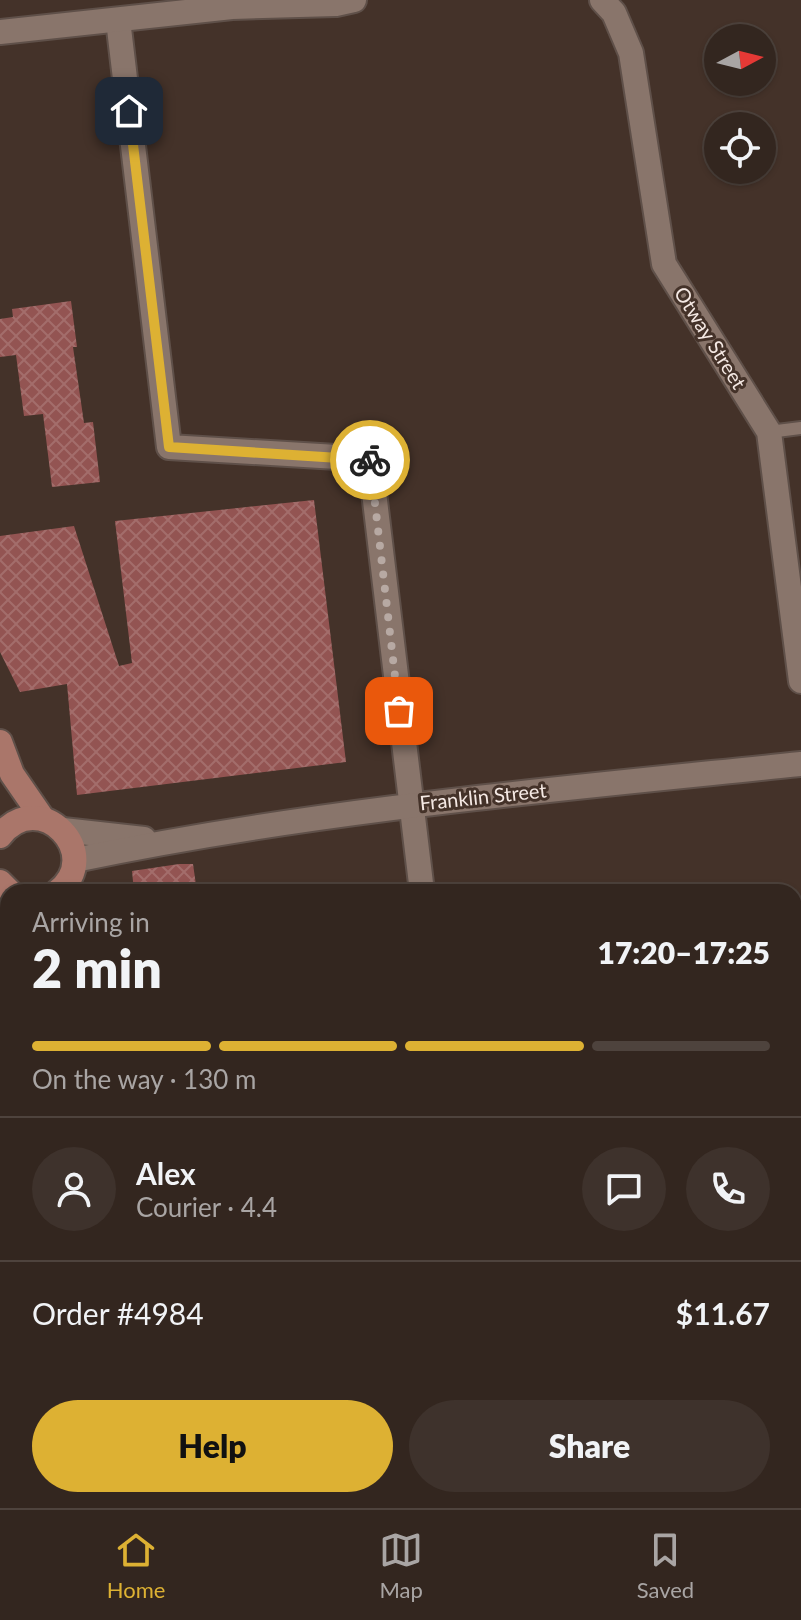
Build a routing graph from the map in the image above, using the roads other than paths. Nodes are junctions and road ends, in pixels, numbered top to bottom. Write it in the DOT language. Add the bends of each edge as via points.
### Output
graph roads {
  1 [pos="354,0"];
  2 [pos="242,3"];
  3 [pos="608,7"];
  4 [pos="118,20"];
  5 [pos="0,32"];
  6 [pos="801,428"];
  7 [pos="769,432"];
  8 [pos="801,681"];
  9 [pos="0,742"];
  10 [pos="801,764"];
  11 [pos="410,805"];
  12 [pos="53,825"];
  13 [pos="0,836"];
  14 [pos="166,841"];
  15 [pos="68,881"];
  16 [pos="421,884"];
  1 -- 2 [label="street"];
  2 -- 4 [label="street"];
  3 -- 7 [label="street, Otway Street" via="631,53 664,264"];
  4 -- 5 [label="street"];
  4 -- 11 [label="street" via="169,447 370,459"];
  6 -- 7 [label="lane"];
  7 -- 8 [label="street, Otway Street"];
  9 -- 12 [label="main road" via="12,774"];
  10 -- 11 [label="street, Franklin Street"];
  11 -- 14 [label="street, Franklin Street"];
  11 -- 16 [label="street"];
  12 -- 13 [label="main road" via="30,818 17,821"];
  12 -- 14 [label="street, Franklin Street"];
  12 -- 15 [label="main road" via="70,839"];
  14 -- 15 [label="street, Franklin Street"];
}
